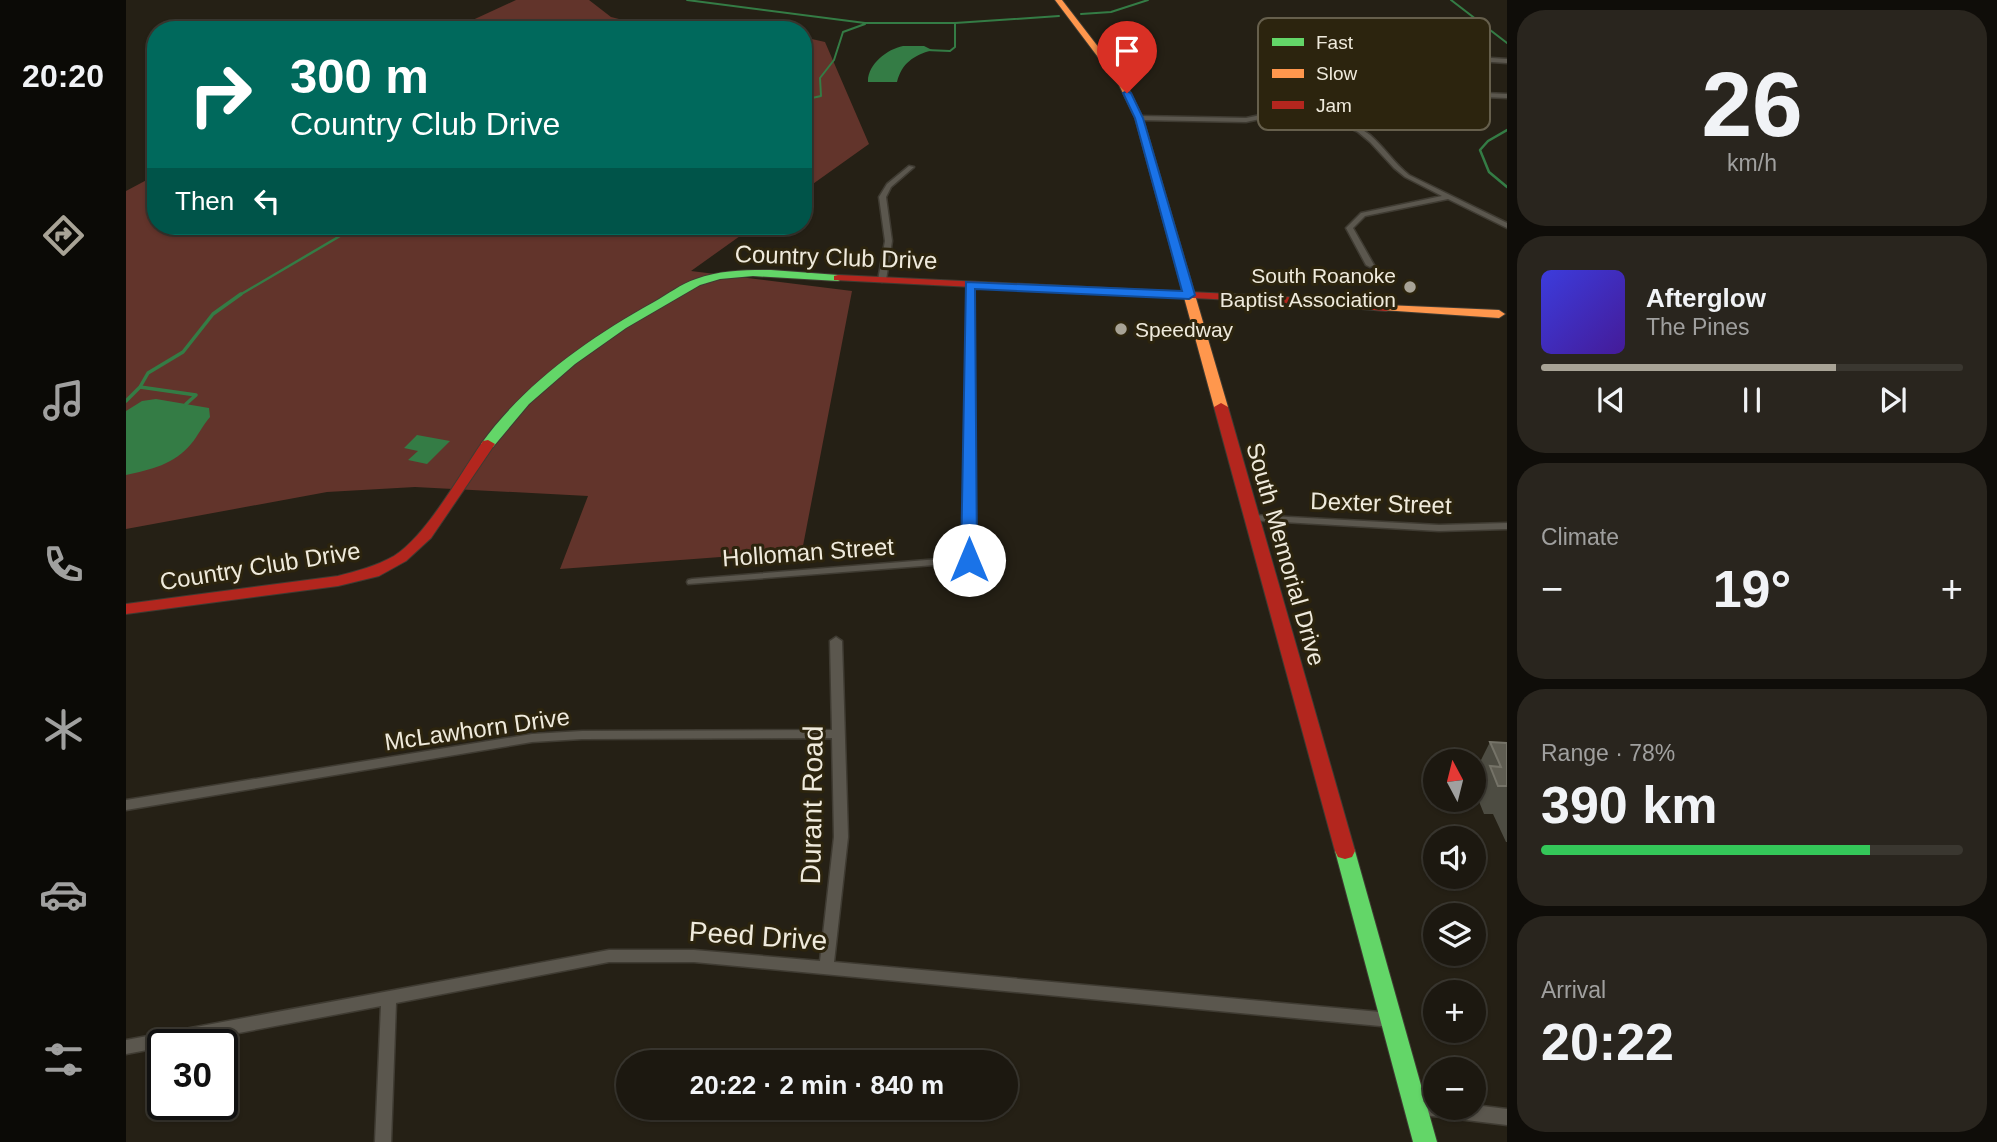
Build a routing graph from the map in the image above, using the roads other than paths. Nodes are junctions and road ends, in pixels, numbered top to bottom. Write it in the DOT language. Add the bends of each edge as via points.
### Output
graph roads {
  1 [pos="852,0"];
  2 [pos="869,0"];
  3 [pos="1058,0"];
  4 [pos="1139,118"];
  5 [pos="1258,118"];
  6 [pos="1359,130"];
  7 [pos="911,167"];
  8 [pos="1447,197"];
  9 [pos="1507,226"];
  10 [pos="1370,265"];
  11 [pos="882,280"];
  12 [pos="970,285"];
  13 [pos="1189,295"];
  14 [pos="1499,314"];
  15 [pos="1253,518"];
  16 [pos="1507,526"];
  17 [pos="692,582"];
  18 [pos="126,609"];
  19 [pos="835,641"];
  20 [pos="838,734"];
  21 [pos="126,805"];
  22 [pos="827,968"];
  23 [pos="389,997"];
  24 [pos="1391,1020"];
  25 [pos="126,1047"];
  26 [pos="1415,1106"];
  27 [pos="1507,1117"];
  28 [pos="383,1142"];
  29 [pos="1424,1142"];
  1 -- 2 [label="street"];
  3 -- 4 [label="main road, South Memorial Drive" via="1123,85"];
  4 -- 5 [label="street"];
  4 -- 13 [label="main road, South Memorial Drive"];
  6 -- 8 [label="street" via="1394,167"];
  7 -- 11 [label="street" via="882,195 888,239"];
  8 -- 9 [label="street"];
  8 -- 10 [label="street" via="1363,214 1349,228"];
  11 -- 12 [label="main road, Country Club Drive"];
  11 -- 18 [label="main road, Country Club Drive" via="747,275 694,284 629,319 517,409 493,436 426,535 401,558 373,572 338,581"];
  12 -- 13 [label="main road, Country Club Drive"];
  12 -- 17 [label="street, Holloman Street" via="969,560"];
  13 -- 14 [label="main road, Country Club Drive"];
  13 -- 15 [label="main road, South Memorial Drive"];
  15 -- 16 [label="street, Dexter Street" via="1439,528"];
  15 -- 24 [label="main road, South Memorial Drive"];
  19 -- 20 [label="street, Durant Road"];
  20 -- 21 [label="street, McLawhorn Drive" via="532,738"];
  20 -- 22 [label="street, Durant Road" via="840,859"];
  22 -- 23 [label="street, Peed Drive" via="694,956 609,956"];
  22 -- 24 [label="street, Peed Drive"];
  23 -- 25 [label="street, Peed Drive"];
  23 -- 28 [label="street"];
  24 -- 26 [label="main road, South Memorial Drive"];
  26 -- 27 [label="street"];
  26 -- 29 [label="main road, South Memorial Drive"];
}
